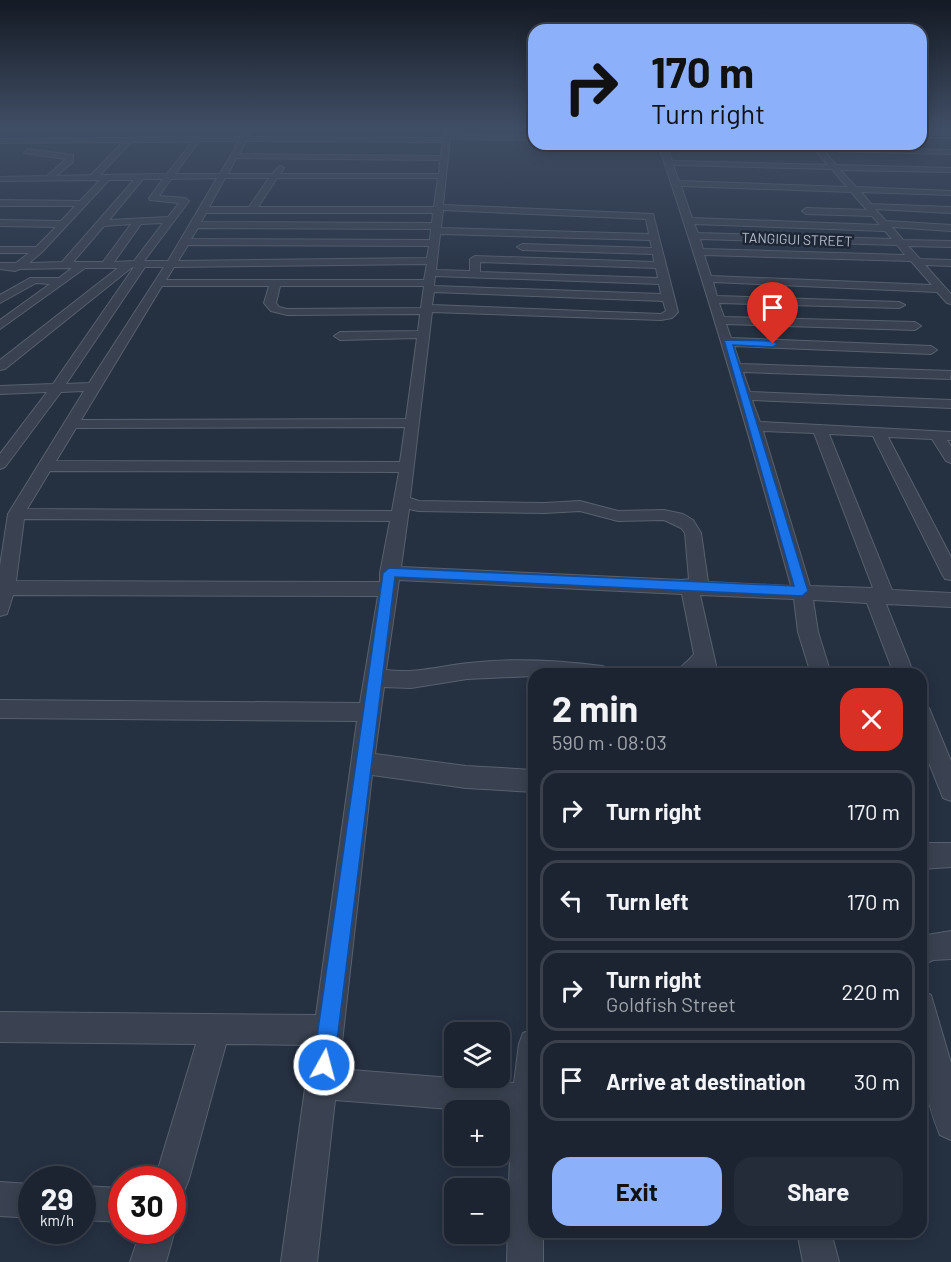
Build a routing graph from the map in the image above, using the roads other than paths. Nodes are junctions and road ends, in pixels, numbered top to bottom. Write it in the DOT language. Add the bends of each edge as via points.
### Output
graph roads {
  1 [pos="97,188"];
  2 [pos="132,188"];
  3 [pos="160,188"];
  4 [pos="217,188"];
  5 [pos="268,188"];
  6 [pos="441,188"];
  7 [pos="682,188"];
  8 [pos="842,188"];
  9 [pos="854,189"];
  10 [pos="10,192"];
  11 [pos="951,192"];
  12 [pos="360,199"];
  13 [pos="852,200"];
  14 [pos="0,203"];
  15 [pos="84,204"];
  16 [pos="868,207"];
  17 [pos="160,209"];
  18 [pos="179,209"];
  19 [pos="113,210"];
  20 [pos="125,210"];
  21 [pos="204,210"];
  22 [pos="252,210"];
  23 [pos="357,210"];
  24 [pos="951,210"];
  25 [pos="791,211"];
  26 [pos="559,216"];
  27 [pos="437,219"];
  28 [pos="448,219"];
  29 [pos="172,220"];
  30 [pos="492,220"];
  31 [pos="688,221"];
  32 [pos="138,222"];
  33 [pos="0,223"];
  34 [pos="103,223"];
  35 [pos="64,224"];
  36 [pos="195,225"];
  37 [pos="887,226"];
  38 [pos="951,228"];
  39 [pos="475,232"];
  40 [pos="694,236"];
  41 [pos="654,237"];
  42 [pos="185,242"];
  43 [pos="901,242"];
  44 [pos="951,244"];
  45 [pos="511,247"];
  46 [pos="582,249"];
  47 [pos="0,250"];
  48 [pos="39,250"];
  49 [pos="657,251"];
  50 [pos="699,252"];
  51 [pos="474,259"];
  52 [pos="915,260"];
  53 [pos="171,262"];
  54 [pos="583,263"];
  55 [pos="951,263"];
  56 [pos="107,264"];
  57 [pos="136,264"];
  58 [pos="65,265"];
  59 [pos="83,265"];
  60 [pos="660,265"];
  61 [pos="0,266"];
  62 [pos="19,266"];
  63 [pos="748,267"];
  64 [pos="475,274"];
  65 [pos="0,275"];
  66 [pos="706,279"];
  67 [pos="62,281"];
  68 [pos="429,281"];
  69 [pos="663,281"];
  70 [pos="160,283"];
  71 [pos="275,284"];
  72 [pos="885,286"];
  73 [pos="942,286"];
  74 [pos="557,294"];
  75 [pos="666,298"];
  76 [pos="712,299"];
  77 [pos="0,300"];
  78 [pos="951,301"];
  79 [pos="899,305"];
  80 [pos="560,312"];
  81 [pos="720,320"];
  82 [pos="0,325"];
  83 [pos="915,326"];
  84 [pos="422,334"];
  85 [pos="340,336"];
  86 [pos="728,342"];
  87 [pos="931,350"];
  88 [pos="0,366"];
  89 [pos="735,368"];
  90 [pos="950,376"];
  91 [pos="93,387"];
  92 [pos="57,388"];
  93 [pos="0,390"];
  94 [pos="744,396"];
  95 [pos="951,404"];
  96 [pos="412,423"];
  97 [pos="70,424"];
  98 [pos="754,426"];
  99 [pos="820,430"];
  100 [pos="879,433"];
  101 [pos="944,436"];
  102 [pos="951,458"];
  103 [pos="0,464"];
  104 [pos="45,466"];
  105 [pos="407,467"];
  106 [pos="400,508"];
  107 [pos="16,514"];
  108 [pos="951,574"];
  109 [pos="388,581"];
  110 [pos="694,586"];
  111 [pos="6,588"];
  112 [pos="802,591"];
  113 [pos="879,595"];
  114 [pos="951,600"];
  115 [pos="0,609"];
  116 [pos="706,664"];
  117 [pos="528,668"];
  118 [pos="819,668"];
  119 [pos="902,668"];
  120 [pos="375,676"];
  121 [pos="0,709"];
  122 [pos="369,712"];
  123 [pos="927,730"];
  124 [pos="362,763"];
  125 [pos="528,782"];
  126 [pos="951,790"];
  127 [pos="927,855"];
  128 [pos="951,855"];
  129 [pos="951,945"];
  130 [pos="927,946"];
  131 [pos="927,1024"];
  132 [pos="0,1027"];
  133 [pos="215,1029"];
  134 [pos="328,1030"];
  135 [pos="322,1083"];
  136 [pos="945,1083"];
  137 [pos="528,1100"];
  138 [pos="951,1125"];
  139 [pos="528,1165"];
  140 [pos="176,1166"];
  141 [pos="0,1199"];
  142 [pos="18,1200"];
  143 [pos="815,1238"];
  144 [pos="154,1244"];
  145 [pos="148,1262"];
  146 [pos="299,1262"];
  147 [pos="525,1262"];
  148 [pos="820,1262"];
  1 -- 15 [label="street"];
  2 -- 19 [label="street"];
  3 -- 18 [label="street" via="153,198 184,200"];
  4 -- 21 [label="street"];
  5 -- 22 [label="street"];
  6 -- 27 [label="street"];
  7 -- 31 [label="street" via="690,208"];
  8 -- 9 [label="street"];
  9 -- 11 [label="street"];
  9 -- 16 [label="street"];
  10 -- 14 [label="street"];
  12 -- 23 [label="street"];
  13 -- 16 [label="street"];
  14 -- 15 [label="street"];
  15 -- 35 [label="street"];
  16 -- 24 [label="street"];
  16 -- 25 [label="street"];
  16 -- 37 [label="street"];
  17 -- 18 [label="street"];
  18 -- 29 [label="street"];
  19 -- 20 [label="street"];
  19 -- 34 [label="street"];
  21 -- 22 [label="street"];
  21 -- 36 [label="street"];
  22 -- 23 [label="street"];
  23 -- 27 [label="street"];
  26 -- 27 [label="street"];
  26 -- 30 [label="street"];
  26 -- 41 [label="street" via="642,214 651,217"];
  27 -- 28 [label="street"];
  27 -- 36 [label="street"];
  27 -- 39 [label="street"];
  27 -- 68 [label="street"];
  29 -- 32 [label="street"];
  29 -- 57 [label="street"];
  31 -- 37 [label="street"];
  31 -- 40 [label="street"];
  32 -- 34 [label="street"];
  32 -- 56 [label="street"];
  33 -- 35 [label="street"];
  34 -- 58 [label="street"];
  35 -- 48 [label="street" via="48,235"];
  36 -- 42 [label="street"];
  37 -- 38 [label="street"];
  37 -- 43 [label="street"];
  39 -- 41 [label="street"];
  39 -- 51 [label="street"];
  40 -- 43 [label="street, TANGIGUI STREET"];
  40 -- 50 [label="street"];
  41 -- 49 [label="street"];
  42 -- 53 [label="street"];
  42 -- 68 [label="street"];
  43 -- 44 [label="street, TANGIGUI STREET"];
  43 -- 52 [label="street"];
  45 -- 46 [label="street"];
  46 -- 49 [label="street"];
  46 -- 54 [label="street"];
  47 -- 48 [label="street"];
  48 -- 62 [label="street"];
  49 -- 60 [label="street"];
  50 -- 63 [label="street"];
  50 -- 66 [label="street"];
  51 -- 54 [label="street"];
  51 -- 64 [label="street"];
  52 -- 55 [label="street"];
  52 -- 63 [label="street"];
  52 -- 73 [label="street"];
  53 -- 57 [label="street"];
  53 -- 68 [label="street"];
  53 -- 70 [label="street"];
  54 -- 60 [label="street"];
  56 -- 57 [label="street"];
  56 -- 59 [label="street"];
  57 -- 88 [label="street"];
  57 -- 92 [label="street"];
  58 -- 59 [label="street"];
  58 -- 62 [label="street"];
  59 -- 67 [label="street"];
  60 -- 69 [label="street"];
  61 -- 62 [label="street"];
  62 -- 65 [label="street"];
  63 -- 66 [label="street"];
  63 -- 72 [label="street"];
  64 -- 68 [label="street"];
  64 -- 69 [label="street"];
  66 -- 76 [label="street"];
  67 -- 77 [label="street" via="34,280"];
  67 -- 82 [label="street"];
  68 -- 71 [label="street"];
  68 -- 71 [label="street" via="287,312 270,303"];
  68 -- 74 [label="street"];
  68 -- 80 [label="street"];
  68 -- 84 [label="street"];
  69 -- 75 [label="street"];
  70 -- 71 [label="street"];
  70 -- 91 [label="street"];
  72 -- 73 [label="street"];
  72 -- 79 [label="street"];
  73 -- 78 [label="street"];
  74 -- 75 [label="street"];
  74 -- 80 [label="street"];
  75 -- 80 [label="street" via="672,312 668,316"];
  76 -- 79 [label="street"];
  76 -- 81 [label="street"];
  79 -- 83 [label="street"];
  81 -- 83 [label="street"];
  81 -- 86 [label="street"];
  83 -- 87 [label="street"];
  84 -- 85 [label="street"];
  84 -- 96 [label="street"];
  86 -- 87 [label="street"];
  86 -- 89 [label="street"];
  87 -- 90 [label="street"];
  89 -- 90 [label="street"];
  89 -- 94 [label="street"];
  91 -- 92 [label="street"];
  91 -- 97 [label="street"];
  92 -- 93 [label="street"];
  92 -- 103 [label="street"];
  94 -- 95 [label="street"];
  94 -- 98 [label="street"];
  96 -- 97 [label="street"];
  96 -- 105 [label="street"];
  97 -- 104 [label="street"];
  98 -- 99 [label="street"];
  98 -- 112 [label="street"];
  99 -- 100 [label="street"];
  99 -- 113 [label="street"];
  100 -- 101 [label="street"];
  100 -- 108 [label="street"];
  101 -- 102 [label="street"];
  104 -- 105 [label="street"];
  104 -- 107 [label="street"];
  105 -- 106 [label="street"];
  106 -- 107 [label="street"];
  106 -- 109 [label="street"];
  106 -- 110 [label="street" via="580,506 618,516 677,518 693,533"];
  107 -- 111 [label="street"];
  109 -- 110 [label="street"];
  109 -- 111 [label="street"];
  109 -- 120 [label="street"];
  110 -- 112 [label="street"];
  110 -- 116 [label="street"];
  111 -- 115 [label="street"];
  112 -- 113 [label="street"];
  112 -- 118 [label="street" via="808,632"];
  113 -- 114 [label="street"];
  113 -- 119 [label="street"];
  117 -- 120 [label="street" via="465,671 421,681"];
  120 -- 122 [label="street"];
  121 -- 122 [label="street"];
  122 -- 124 [label="street"];
  123 -- 126 [label="street"];
  124 -- 125 [label="street"];
  124 -- 134 [label="street"];
  127 -- 128 [label="street"];
  129 -- 130 [label="street"];
  131 -- 136 [label="street"];
  132 -- 133 [label="street"];
  133 -- 134 [label="street"];
  133 -- 140 [label="street"];
  134 -- 135 [label="street"];
  135 -- 137 [label="street"];
  135 -- 146 [label="street"];
  136 -- 138 [label="street"];
  139 -- 147 [label="street"];
  141 -- 142 [label="street"];
  143 -- 148 [label="street"];
  144 -- 145 [label="street"];
}
